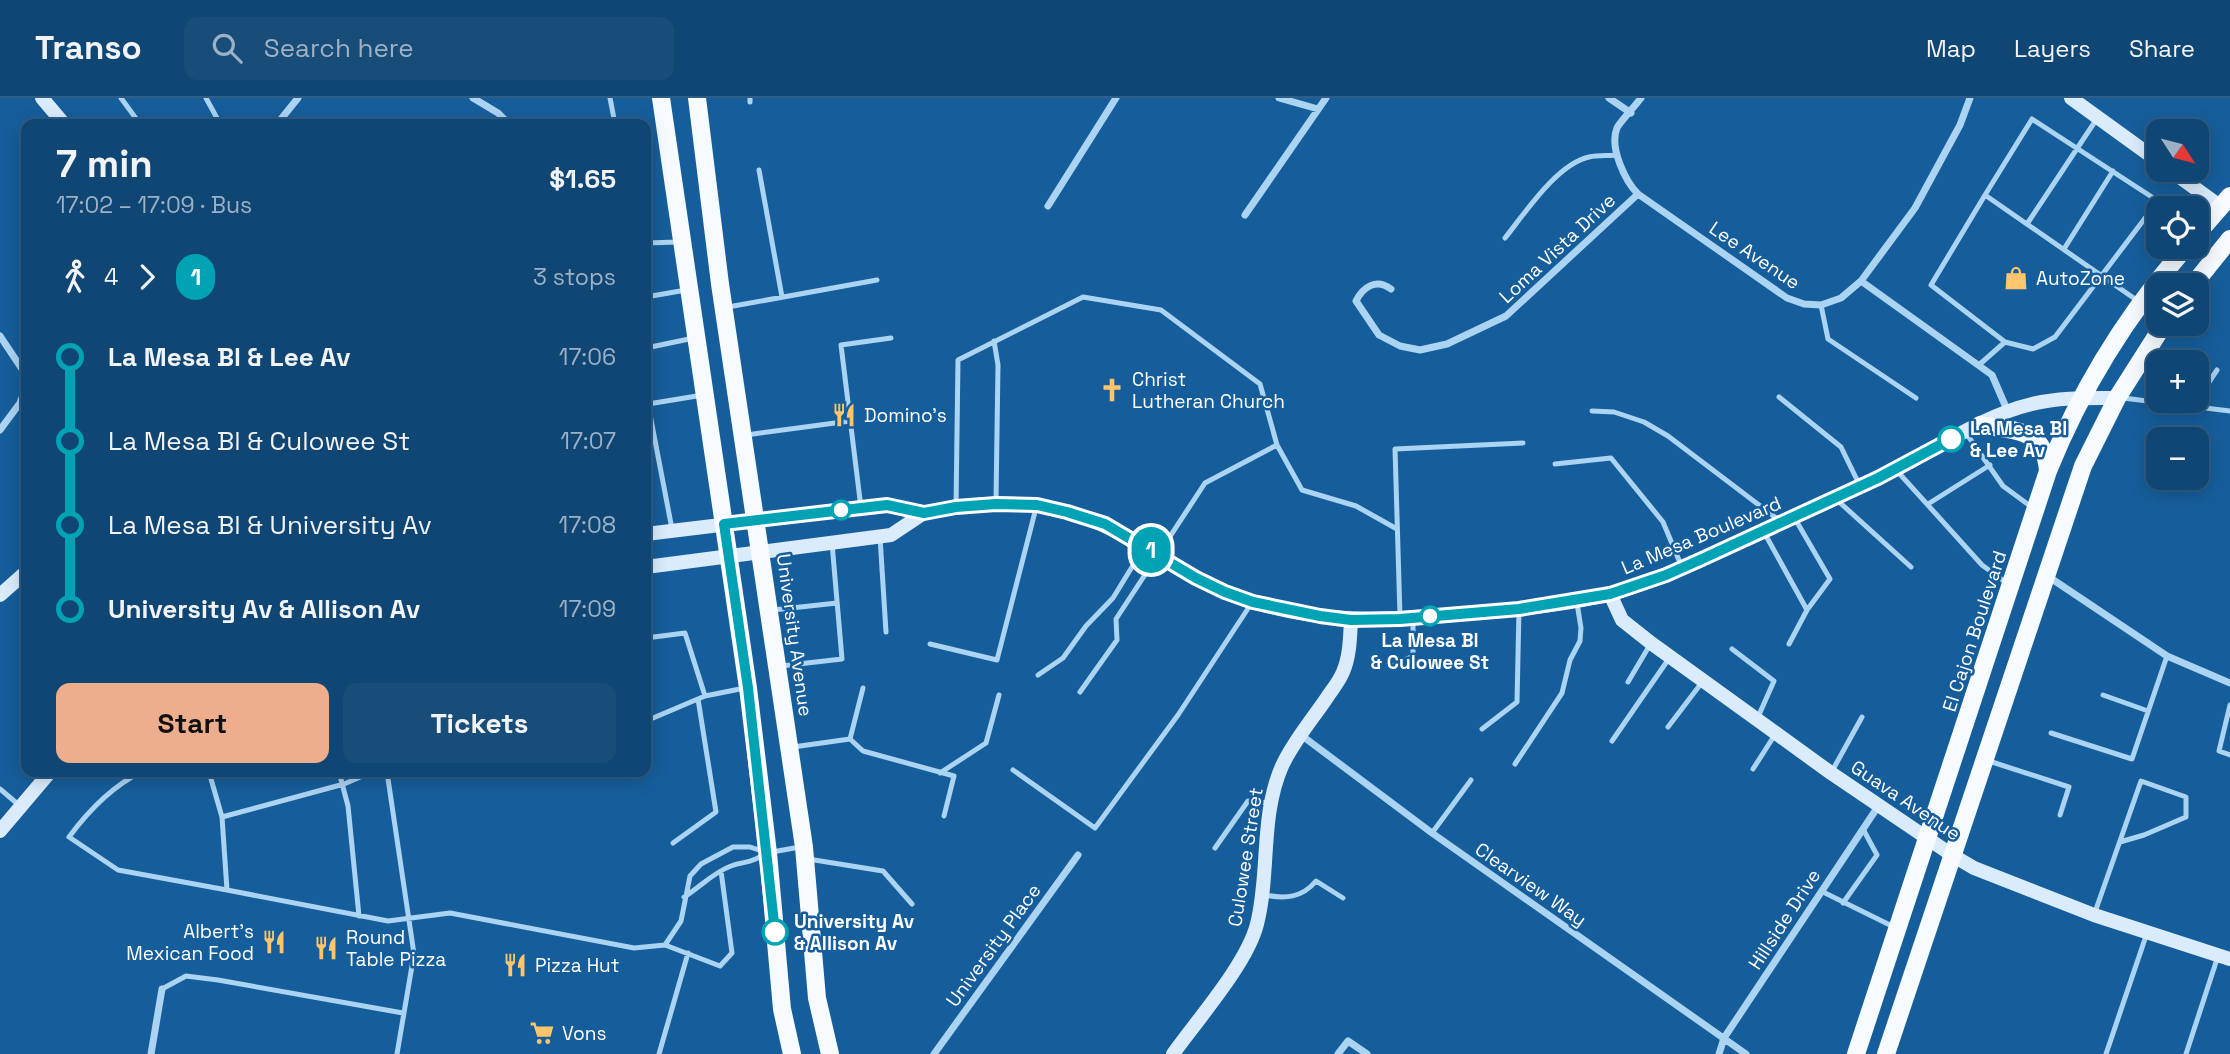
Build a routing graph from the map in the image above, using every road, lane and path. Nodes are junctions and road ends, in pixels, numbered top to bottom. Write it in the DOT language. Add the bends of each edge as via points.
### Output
graph roads {
  1 [pos="43,98"];
  2 [pos="121,98"];
  3 [pos="206,98"];
  4 [pos="298,98"];
  5 [pos="473,98"];
  6 [pos="610,98"];
  7 [pos="661,98"];
  8 [pos="697,98"];
  9 [pos="1116,98"];
  10 [pos="1279,98"];
  11 [pos="1326,98"];
  12 [pos="1609,98"];
  13 [pos="1641,98"];
  14 [pos="1970,98"];
  15 [pos="2071,98"];
  16 [pos="1318,109"];
  17 [pos="1631,113"];
  18 [pos="2098,117"];
  19 [pos="60,119"];
  20 [pos="136,119"];
  21 [pos="217,119"];
  22 [pos="281,119"];
  23 [pos="504,119"];
  24 [pos="614,119"];
  25 [pos="2077,148"];
  26 [pos="2146,152"];
  27 [pos="1617,155"];
  28 [pos="759,170"];
  29 [pos="2113,172"];
  30 [pos="2191,182"];
  31 [pos="1638,194"];
  32 [pos="1984,195"];
  33 [pos="2225,202"];
  34 [pos="1048,206"];
  35 [pos="1245,215"];
  36 [pos="2209,220"];
  37 [pos="2027,224"];
  38 [pos="1505,237"];
  39 [pos="2230,239"];
  40 [pos="681,242"];
  41 [pos="651,243"];
  42 [pos="2064,249"];
  43 [pos="2176,259"];
  44 [pos="2203,273"];
  45 [pos="2101,275"];
  46 [pos="877,280"];
  47 [pos="1861,281"];
  48 [pos="689,289"];
  49 [pos="1391,289"];
  50 [pos="651,296"];
  51 [pos="782,297"];
  52 [pos="2141,303"];
  53 [pos="1821,305"];
  54 [pos="724,307"];
  55 [pos="0,336"];
  56 [pos="2156,336"];
  57 [pos="697,338"];
  58 [pos="891,338"];
  59 [pos="994,341"];
  60 [pos="2005,342"];
  61 [pos="651,347"];
  62 [pos="1980,365"];
  63 [pos="21,368"];
  64 [pos="2217,370"];
  65 [pos="2209,382"];
  66 [pos="706,395"];
  67 [pos="1779,397"];
  68 [pos="1916,398"];
  69 [pos="2081,398"];
  70 [pos="2117,398"];
  71 [pos="21,400"];
  72 [pos="2146,401"];
  73 [pos="651,404"];
  74 [pos="2209,408"];
  75 [pos="1592,411"];
  76 [pos="2230,411"];
  77 [pos="2008,412"];
  78 [pos="651,420"];
  79 [pos="850,421"];
  80 [pos="1972,428"];
  81 [pos="0,429"];
  82 [pos="743,435"];
  83 [pos="1524,443"];
  84 [pos="1277,445"];
  85 [pos="1555,464"];
  86 [pos="1990,465"];
  87 [pos="1896,469"];
  88 [pos="2048,471"];
  89 [pos="1861,486"];
  90 [pos="1835,498"];
  91 [pos="996,504"];
  92 [pos="1928,504"];
  93 [pos="1037,505"];
  94 [pos="956,507"];
  95 [pos="861,508"];
  96 [pos="2036,510"];
  97 [pos="924,513"];
  98 [pos="757,520"];
  99 [pos="1788,520"];
  100 [pos="724,524"];
  101 [pos="1397,528"];
  102 [pos="672,530"];
  103 [pos="1763,531"];
  104 [pos="651,533"];
  105 [pos="880,537"];
  106 [pos="832,543"];
  107 [pos="1144,546"];
  108 [pos="761,552"];
  109 [pos="1159,555"];
  110 [pos="729,556"];
  111 [pos="651,566"];
  112 [pos="1911,567"];
  113 [pos="1682,568"];
  114 [pos="2046,574"];
  115 [pos="21,576"];
  116 [pos="2011,586"];
  117 [pos="1610,594"];
  118 [pos="0,595"];
  119 [pos="1577,600"];
  120 [pos="1253,602"];
  121 [pos="837,603"];
  122 [pos="1519,609"];
  123 [pos="1807,610"];
  124 [pos="770,611"];
  125 [pos="1406,618"];
  126 [pos="1351,620"];
  127 [pos="886,632"];
  128 [pos="651,637"];
  129 [pos="1651,643"];
  130 [pos="930,644"];
  131 [pos="1789,644"];
  132 [pos="1732,649"];
  133 [pos="2167,656"];
  134 [pos="1670,657"];
  135 [pos="1392,666"];
  136 [pos="778,667"];
  137 [pos="1038,675"];
  138 [pos="1703,681"];
  139 [pos="1628,682"];
  140 [pos="2230,683"];
  141 [pos="748,688"];
  142 [pos="863,688"];
  143 [pos="1080,692"];
  144 [pos="999,695"];
  145 [pos="2104,695"];
  146 [pos="705,696"];
  147 [pos="698,699"];
  148 [pos="2230,705"];
  149 [pos="2148,711"];
  150 [pos="1862,717"];
  151 [pos="651,719"];
  152 [pos="1757,720"];
  153 [pos="1668,727"];
  154 [pos="1482,729"];
  155 [pos="1776,733"];
  156 [pos="2051,733"];
  157 [pos="1301,735"];
  158 [pos="850,740"];
  159 [pos="1612,741"];
  160 [pos="790,748"];
  161 [pos="2230,755"];
  162 [pos="1983,760"];
  163 [pos="1515,764"];
  164 [pos="1753,769"];
  165 [pos="1013,770"];
  166 [pos="940,772"];
  167 [pos="1831,773"];
  168 [pos="46,777"];
  169 [pos="132,777"];
  170 [pos="210,777"];
  171 [pos="341,777"];
  172 [pos="360,777"];
  173 [pos="388,777"];
  174 [pos="1471,780"];
  175 [pos="344,784"];
  176 [pos="0,789"];
  177 [pos="1270,803"];
  178 [pos="1879,804"];
  179 [pos="20,807"];
  180 [pos="2060,816"];
  181 [pos="222,817"];
  182 [pos="944,817"];
  183 [pos="1863,829"];
  184 [pos="0,831"];
  185 [pos="1432,833"];
  186 [pos="1928,839"];
  187 [pos="673,842"];
  188 [pos="2120,842"];
  189 [pos="1215,848"];
  190 [pos="768,852"];
  191 [pos="804,853"];
  192 [pos="1077,855"];
  193 [pos="1952,855"];
  194 [pos="720,871"];
  195 [pos="228,890"];
  196 [pos="1821,891"];
  197 [pos="1262,894"];
  198 [pos="684,897"];
  199 [pos="1343,898"];
  200 [pos="1843,903"];
  201 [pos="912,904"];
  202 [pos="2094,915"];
  203 [pos="359,916"];
  204 [pos="409,919"];
  205 [pos="1898,929"];
  206 [pos="2147,933"];
  207 [pos="665,944"];
  208 [pos="688,953"];
  209 [pos="2224,958"];
  210 [pos="162,989"];
  211 [pos="403,1013"];
  212 [pos="1724,1038"];
  213 [pos="151,1054"];
  214 [pos="397,1054"];
  215 [pos="659,1054"];
  216 [pos="792,1054"];
  217 [pos="830,1054"];
  218 [pos="934,1054"];
  219 [pos="1173,1054"];
  220 [pos="1338,1054"];
  221 [pos="1367,1054"];
  222 [pos="1719,1054"];
  223 [pos="1746,1054"];
  224 [pos="1856,1054"];
  225 [pos="1886,1054"];
  226 [pos="2106,1054"];
  227 [pos="2186,1054"];
  1 -- 19 [label="main road"];
  2 -- 20 [label="lane"];
  3 -- 21 [label="lane"];
  4 -- 22 [label="street"];
  5 -- 23 [label="street"];
  6 -- 24 [label="lane"];
  7 -- 40 [label="main road"];
  8 -- 54 [label="main road, University Avenue"];
  9 -- 34 [label="street"];
  10 -- 16 [label="street"];
  11 -- 16 [label="street"];
  12 -- 17 [label="street"];
  13 -- 17 [label="street"];
  14 -- 47 [label="street" via="1915,208"];
  15 -- 18 [label="main road"];
  16 -- 35 [label="street"];
  17 -- 27 [label="street" via="1617,127"];
  18 -- 25 [label="lane"];
  18 -- 26 [label="main road"];
  25 -- 29 [label="lane"];
  25 -- 32 [label="lane" via="2032,119"];
  25 -- 37 [label="lane"];
  27 -- 31 [label="street, Lee Avenue" via="1627,184"];
  27 -- 38 [label="lane" via="1588,157 1571,165"];
  28 -- 51 [label="lane"];
  29 -- 42 [label="lane"];
  29 -- 45 [label="lane" via="2158,201"];
  30 -- 33 [label="main road"];
  31 -- 49 [label="street, Loma Vista Drive" via="1506,316 1447,344 1420,350 1379,335 1356,301 1361,291 1373,284"];
  31 -- 53 [label="street, Lee Avenue" via="1787,298"];
  32 -- 37 [label="lane"];
  32 -- 60 [label="lane" via="1931,285"];
  33 -- 36 [label="main road"];
  37 -- 42 [label="lane"];
  39 -- 44 [label="main road"];
  40 -- 41 [label="lane"];
  40 -- 48 [label="main road"];
  42 -- 45 [label="lane"];
  43 -- 52 [label="main road, El Cajon Boulevard"];
  45 -- 52 [label="lane"];
  45 -- 60 [label="lane" via="2055,337 2033,349"];
  46 -- 51 [label="lane"];
  47 -- 53 [label="street" via="1841,298"];
  47 -- 62 [label="street"];
  48 -- 50 [label="lane"];
  48 -- 57 [label="main road"];
  51 -- 54 [label="lane"];
  52 -- 69 [label="main road, El Cajon Boulevard"];
  53 -- 68 [label="lane" via="1828,339"];
  54 -- 82 [label="main road, University Avenue"];
  55 -- 63 [label="street"];
  56 -- 70 [label="main road"];
  57 -- 61 [label="lane"];
  57 -- 66 [label="main road"];
  58 -- 79 [label="lane" via="841,345"];
  59 -- 84 [label="lane" via="1083,297 1161,310 1260,384"];
  59 -- 91 [label="lane" via="998,365"];
  59 -- 94 [label="lane" via="958,360"];
  60 -- 62 [label="lane"];
  62 -- 77 [label="street" via="1992,375"];
  64 -- 65 [label="lane"];
  66 -- 73 [label="lane"];
  66 -- 100 [label="main road"];
  67 -- 89 [label="lane" via="1841,447"];
  69 -- 70 [label="main road, La Mesa Boulevard"];
  69 -- 77 [label="main road, La Mesa Boulevard"];
  69 -- 88 [label="main road, El Cajon Boulevard"];
  70 -- 72 [label="lane"];
  70 -- 114 [label="main road" via="2083,467"];
  71 -- 81 [label="street"];
  74 -- 76 [label="lane"];
  75 -- 99 [label="lane" via="1614,412 1644,422"];
  77 -- 80 [label="main road, La Mesa Boulevard"];
  78 -- 102 [label="lane"];
  79 -- 82 [label="lane"];
  79 -- 95 [label="lane"];
  80 -- 86 [label="lane"];
  80 -- 87 [label="main road, La Mesa Boulevard"];
  80 -- 88 [label="main road" via="2015,431 2034,438 2045,451"];
  82 -- 98 [label="main road, University Avenue"];
  83 -- 101 [label="lane" via="1395,449"];
  84 -- 101 [label="lane" via="1302,491 1356,506"];
  84 -- 109 [label="lane" via="1205,483"];
  85 -- 113 [label="lane" via="1611,458 1663,522"];
  86 -- 92 [label="lane"];
  86 -- 96 [label="lane" via="2003,486"];
  87 -- 89 [label="main road, La Mesa Boulevard"];
  87 -- 92 [label="lane"];
  88 -- 96 [label="main road, El Cajon Boulevard"];
  89 -- 90 [label="main road, La Mesa Boulevard"];
  90 -- 99 [label="main road, La Mesa Boulevard"];
  90 -- 112 [label="lane"];
  91 -- 93 [label="main road, La Mesa Boulevard"];
  91 -- 94 [label="main road, La Mesa Boulevard"];
  92 -- 116 [label="lane" via="1982,565"];
  93 -- 107 [label="main road, La Mesa Boulevard" via="1105,524"];
  93 -- 130 [label="lane" via="996,660"];
  94 -- 97 [label="main road, La Mesa Boulevard"];
  95 -- 97 [label="main road, La Mesa Boulevard" via="887,505"];
  95 -- 98 [label="main road, La Mesa Boulevard"];
  96 -- 116 [label="main road, El Cajon Boulevard"];
  97 -- 105 [label="main road, La Mesa Boulevard" via="891,535"];
  98 -- 100 [label="main road, La Mesa Boulevard"];
  98 -- 108 [label="main road, University Avenue"];
  99 -- 103 [label="main road, La Mesa Boulevard"];
  99 -- 123 [label="lane" via="1830,579"];
  100 -- 102 [label="main road, La Mesa Boulevard"];
  100 -- 110 [label="main road"];
  101 -- 125 [label="lane"];
  102 -- 104 [label="main road, La Mesa Boulevard"];
  103 -- 113 [label="main road, La Mesa Boulevard"];
  103 -- 123 [label="lane"];
  105 -- 106 [label="main road, La Mesa Boulevard"];
  105 -- 127 [label="lane"];
  106 -- 108 [label="main road, La Mesa Boulevard"];
  106 -- 121 [label="lane"];
  107 -- 109 [label="main road, La Mesa Boulevard"];
  107 -- 137 [label="lane" via="1113,598 1063,658"];
  108 -- 110 [label="main road, La Mesa Boulevard"];
  108 -- 124 [label="main road, University Avenue"];
  109 -- 120 [label="main road, La Mesa Boulevard" via="1196,578"];
  109 -- 143 [label="lane" via="1116,619 1117,639"];
  110 -- 111 [label="main road, La Mesa Boulevard"];
  110 -- 141 [label="main road"];
  113 -- 117 [label="main road, La Mesa Boulevard"];
  114 -- 133 [label="street"];
  114 -- 162 [label="main road"];
  115 -- 118 [label="main road"];
  116 -- 186 [label="main road, El Cajon Boulevard"];
  117 -- 119 [label="main road, La Mesa Boulevard"];
  117 -- 129 [label="main road, Guava Avenue" via="1622,621"];
  119 -- 122 [label="main road, La Mesa Boulevard"];
  119 -- 163 [label="lane" via="1580,641 1562,693"];
  120 -- 126 [label="main road, La Mesa Boulevard"];
  120 -- 165 [label="lane" via="1095,828"];
  121 -- 124 [label="lane"];
  121 -- 136 [label="lane" via="842,660"];
  122 -- 125 [label="main road, La Mesa Boulevard"];
  122 -- 154 [label="lane" via="1517,702"];
  123 -- 131 [label="lane"];
  124 -- 136 [label="main road, University Avenue"];
  125 -- 126 [label="main road, La Mesa Boulevard"];
  125 -- 135 [label="lane" via="1413,656"];
  126 -- 157 [label="main road, Culowee Street" via="1342,675"];
  128 -- 146 [label="lane" via="685,633"];
  129 -- 134 [label="main road, Guava Avenue"];
  129 -- 139 [label="lane"];
  132 -- 152 [label="lane" via="1774,681"];
  133 -- 140 [label="street"];
  133 -- 149 [label="lane"];
  134 -- 138 [label="main road, Guava Avenue"];
  134 -- 159 [label="lane"];
  136 -- 160 [label="main road, University Avenue"];
  138 -- 152 [label="main road, Guava Avenue"];
  138 -- 153 [label="lane"];
  141 -- 146 [label="lane"];
  141 -- 190 [label="main road"];
  142 -- 158 [label="lane"];
  144 -- 166 [label="lane" via="986,743"];
  145 -- 149 [label="lane"];
  146 -- 147 [label="lane"];
  147 -- 151 [label="lane"];
  147 -- 187 [label="lane" via="716,812"];
  148 -- 161 [label="lane" via="2219,751"];
  149 -- 156 [label="lane" via="2132,759"];
  150 -- 167 [label="lane"];
  152 -- 155 [label="main road, Guava Avenue"];
  155 -- 164 [label="lane"];
  155 -- 167 [label="main road, Guava Avenue"];
  157 -- 177 [label="main road, Culowee Street" via="1282,767"];
  157 -- 185 [label="street, Clearview Way"];
  158 -- 160 [label="lane"];
  158 -- 166 [label="lane" via="863,751"];
  160 -- 191 [label="main road, University Avenue"];
  162 -- 180 [label="lane" via="2069,787"];
  162 -- 193 [label="main road"];
  166 -- 182 [label="lane" via="954,776"];
  167 -- 178 [label="main road, Guava Avenue"];
  168 -- 179 [label="main road"];
  169 -- 195 [label="lane" via="92,807 69,837 118,870"];
  170 -- 181 [label="lane"];
  171 -- 175 [label="lane"];
  172 -- 175 [label="lane"];
  173 -- 204 [label="lane"];
  174 -- 185 [label="lane"];
  175 -- 181 [label="lane"];
  175 -- 203 [label="lane"];
  176 -- 179 [label="lane"];
  177 -- 189 [label="lane" via="1248,801"];
  177 -- 197 [label="main road, Culowee Street"];
  178 -- 183 [label="street, Hillside Drive"];
  178 -- 186 [label="main road, Guava Avenue"];
  179 -- 184 [label="main road"];
  181 -- 195 [label="lane"];
  183 -- 196 [label="street, Hillside Drive"];
  183 -- 200 [label="lane" via="1877,855"];
  185 -- 212 [label="street, Clearview Way"];
  186 -- 193 [label="main road, Guava Avenue"];
  186 -- 205 [label="main road, El Cajon Boulevard"];
  188 -- 188 [label="lane" via="2141,781 2186,797 2186,817"];
  188 -- 202 [label="lane"];
  190 -- 191 [label="lane"];
  190 -- 194 [label="lane" via="751,863"];
  190 -- 198 [label="lane" via="750,847 720,852 690,876"];
  190 -- 216 [label="main road" via="782,1009"];
  191 -- 201 [label="lane" via="883,871"];
  191 -- 217 [label="main road, University Avenue" via="817,998"];
  192 -- 218 [label="street, University Place"];
  193 -- 202 [label="main road, Guava Avenue" via="1982,872"];
  193 -- 225 [label="main road"];
  194 -- 198 [label="lane"];
  194 -- 208 [label="lane" via="732,953 720,966"];
  195 -- 203 [label="lane"];
  196 -- 200 [label="lane"];
  196 -- 212 [label="street, Hillside Drive"];
  197 -- 199 [label="lane" via="1282,898 1308,890 1316,881"];
  197 -- 219 [label="main road, Culowee Street" via="1248,947"];
  198 -- 207 [label="lane" via="681,921"];
  200 -- 205 [label="lane"];
  202 -- 206 [label="main road, Guava Avenue"];
  203 -- 204 [label="lane"];
  204 -- 207 [label="lane" via="450,913 634,947"];
  204 -- 211 [label="lane" via="414,954"];
  205 -- 224 [label="main road, El Cajon Boulevard"];
  206 -- 209 [label="main road, Guava Avenue"];
  206 -- 226 [label="lane"];
  207 -- 208 [label="lane"];
  208 -- 215 [label="lane"];
  209 -- 227 [label="lane"];
  210 -- 211 [label="lane" via="186,976"];
  210 -- 213 [label="street"];
  211 -- 214 [label="lane"];
  212 -- 222 [label="street, Hillside Drive"];
  212 -- 223 [label="street, Clearview Way"];
  220 -- 221 [label="street" via="1348,1041"];
}
